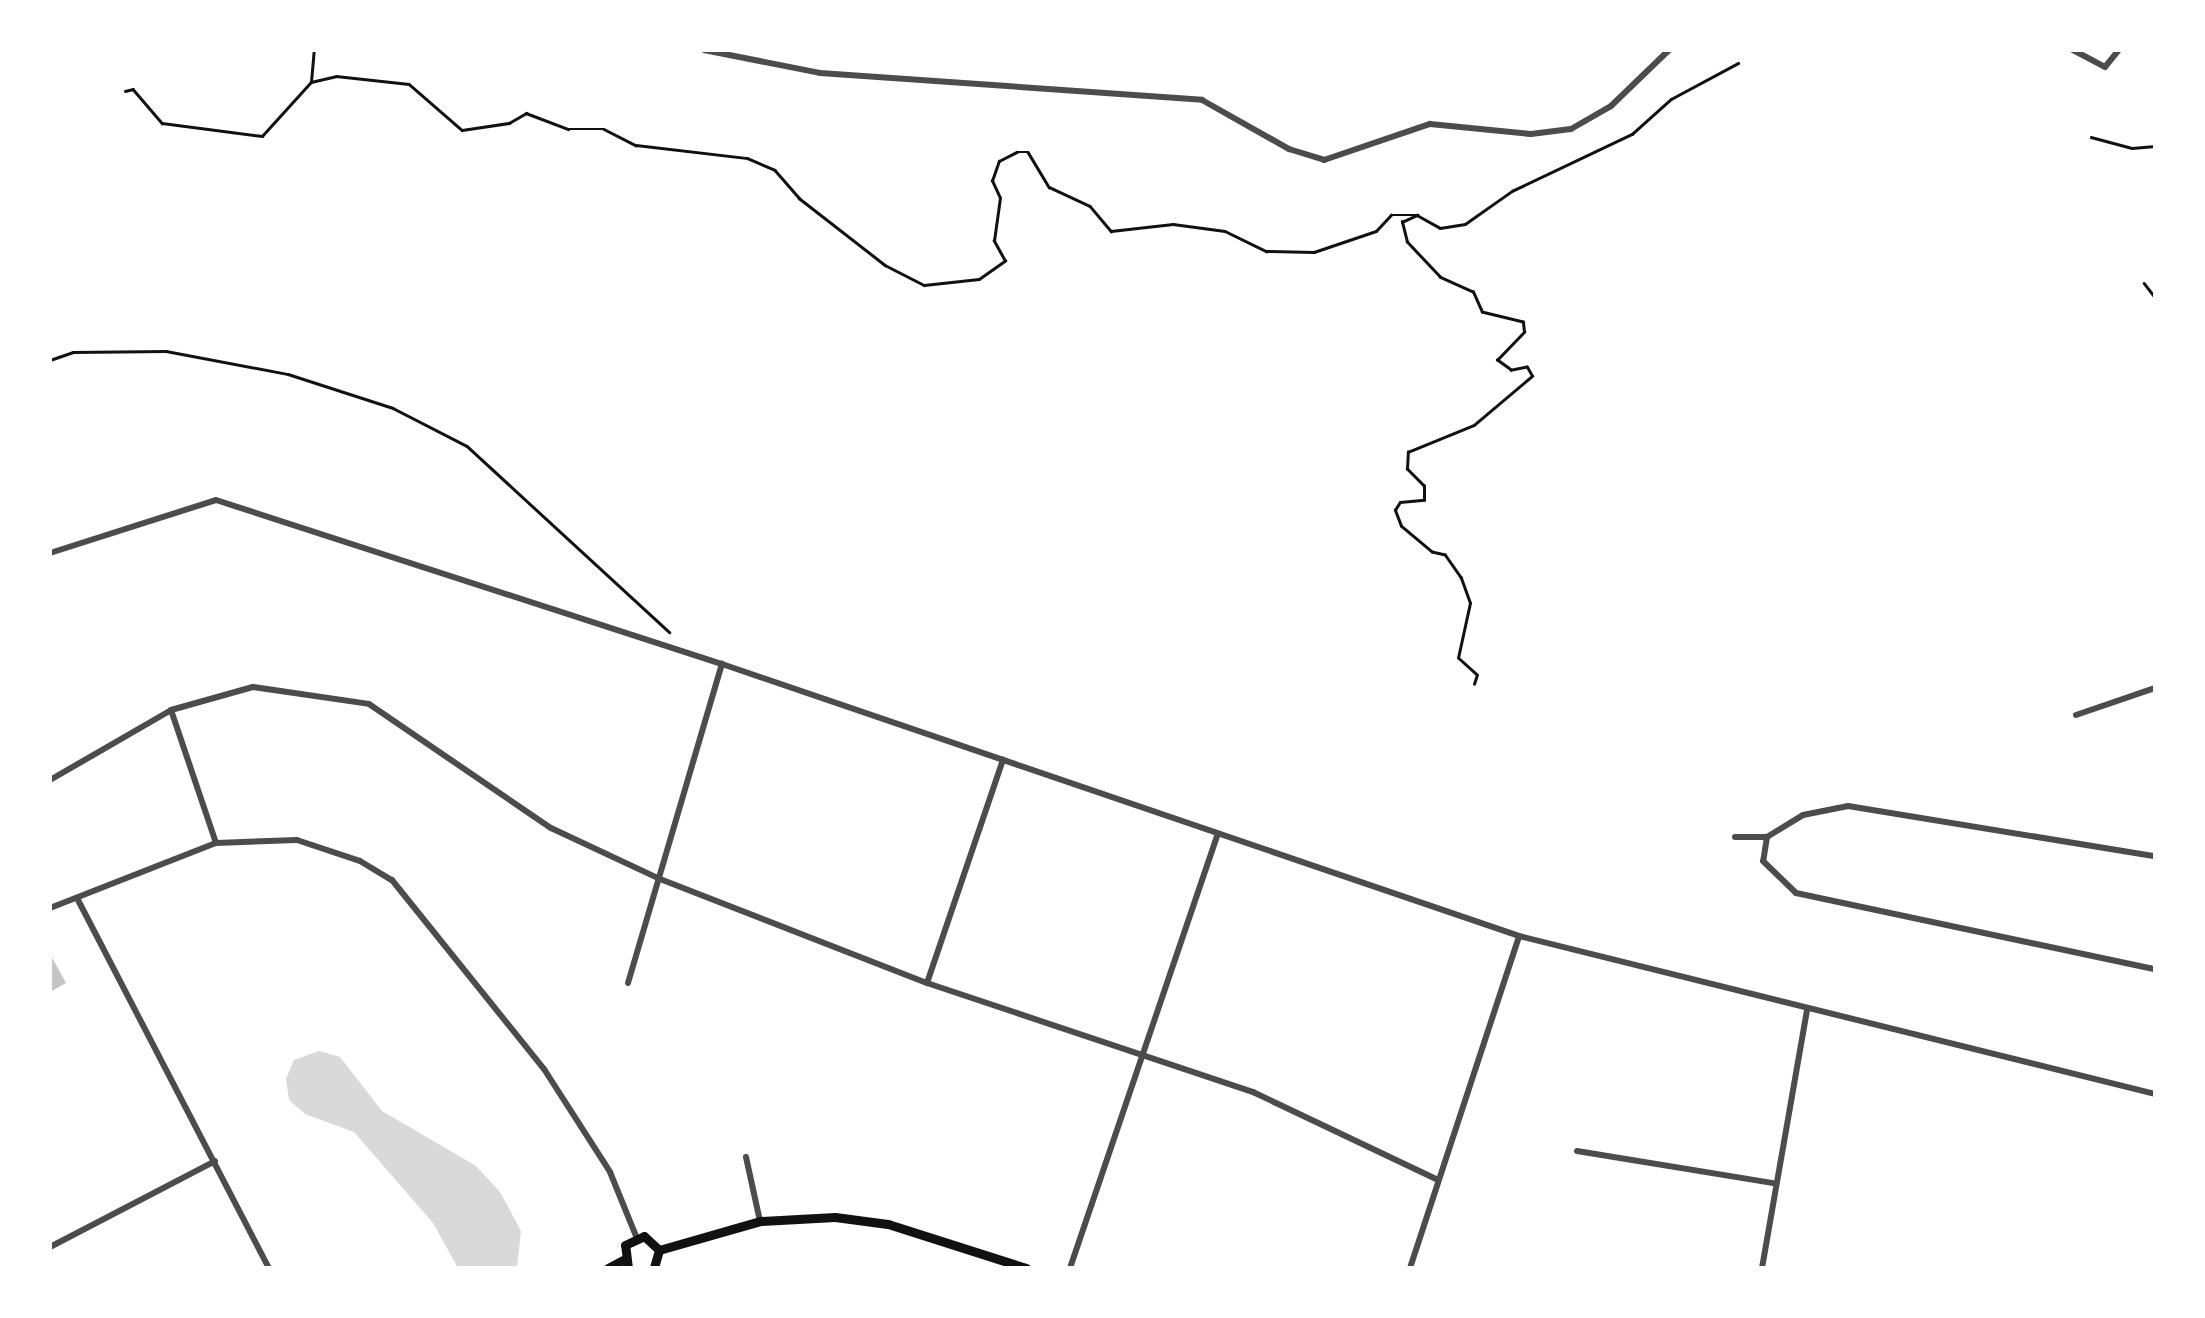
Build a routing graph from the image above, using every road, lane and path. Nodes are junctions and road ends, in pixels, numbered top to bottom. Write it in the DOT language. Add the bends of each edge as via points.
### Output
graph roads {
  1 [pos="314,50"];
  2 [pos="704,50"];
  3 [pos="1669,50"];
  4 [pos="2073,50"];
  5 [pos="2119,50"];
  6 [pos="1738,63"];
  7 [pos="311,82"];
  8 [pos="125,91"];
  9 [pos="2091,137"];
  10 [pos="2155,146"];
  11 [pos="1417,214"];
  12 [pos="2144,283"];
  13 [pos="2155,297"];
  14 [pos="50,360"];
  15 [pos="50,553"];
  16 [pos="669,632"];
  17 [pos="722,664"];
  18 [pos="1474,684"];
  19 [pos="2155,688"];
  20 [pos="171,710"];
  21 [pos="2076,715"];
  22 [pos="1003,760"];
  23 [pos="50,780"];
  24 [pos="1218,833"];
  25 [pos="1735,837"];
  26 [pos="1768,837"];
  27 [pos="216,843"];
  28 [pos="2155,856"];
  29 [pos="660,879"];
  30 [pos="77,898"];
  31 [pos="50,908"];
  32 [pos="1520,936"];
  33 [pos="2155,969"];
  34 [pos="927,982"];
  35 [pos="628,983"];
  36 [pos="1808,1010"];
  37 [pos="1141,1058"];
  38 [pos="2155,1094"];
  39 [pos="1577,1151"];
  40 [pos="746,1158"];
  41 [pos="215,1161"];
  42 [pos="1438,1180"];
  43 [pos="1774,1183"];
  44 [pos="760,1221"];
  45 [pos="636,1236"];
  46 [pos="50,1247"];
  47 [pos="660,1250"];
  48 [pos="625,1264"];
  49 [pos="269,1268"];
  50 [pos="608,1268"];
  51 [pos="654,1268"];
  52 [pos="1026,1268"];
  53 [pos="1070,1268"];
  54 [pos="1410,1268"];
  55 [pos="1762,1268"];
  1 -- 7 [label="path"];
  2 -- 3 [label="street" via="820,73 1202,100 1289,149 1324,160 1430,124 1532,134 1571,129 1611,106"];
  4 -- 5 [label="street" via="2105,67"];
  6 -- 11 [label="path" via="1671,99 1632,134 1512,191 1465,224 1440,228"];
  7 -- 8 [label="path" via="262,136 162,123 133,89"];
  7 -- 11 [label="path" via="409,84 462,130 509,124 526,113 568,129 604,130 636,145 746,158 775,170 798,198 885,266 924,285 979,279 1005,262 994,240 1000,198 994,171 1003,157 1017,152 1028,152 1049,187 1090,206 1111,231 1173,224 1225,231 1266,252 1314,252 1376,231 1392,215"];
  9 -- 10 [label="path" via="2132,148"];
  11 -- 18 [label="path" via="1402,222 1401,234 1440,276 1473,292 1482,312 1523,322 1524,332 1497,360 1512,370 1527,367 1532,376 1474,425 1408,452 1407,469 1424,486 1424,500 1400,502 1395,510 1402,526 1444,555 1461,578 1470,603 1458,658 1477,675"];
  12 -- 13 [label="path"];
  14 -- 16 [label="path" via="73,352 166,352 288,374 393,408 467,446"];
  15 -- 17 [label="street" via="216,500"];
  17 -- 22 [label="street"];
  17 -- 29 [label="street"];
  19 -- 21 [label="street"];
  20 -- 23 [label="street"];
  20 -- 27 [label="street"];
  20 -- 29 [label="street" via="253,686 370,704 551,828"];
  22 -- 24 [label="street"];
  22 -- 34 [label="street"];
  24 -- 32 [label="street"];
  24 -- 37 [label="street"];
  25 -- 26 [label="street"];
  26 -- 28 [label="street" via="1803,815 1848,806"];
  26 -- 33 [label="street" via="1763,861 1796,892"];
  27 -- 30 [label="street"];
  27 -- 45 [label="street" via="297,840 360,860 392,880 544,1069 610,1172"];
  29 -- 34 [label="street"];
  29 -- 35 [label="street"];
  30 -- 31 [label="street"];
  30 -- 41 [label="street"];
  32 -- 36 [label="street"];
  32 -- 42 [label="street"];
  34 -- 37 [label="street"];
  36 -- 38 [label="street"];
  36 -- 43 [label="street"];
  37 -- 42 [label="street" via="1253,1092"];
  37 -- 53 [label="street"];
  39 -- 43 [label="street"];
  40 -- 44 [label="street"];
  41 -- 46 [label="street"];
  41 -- 49 [label="street"];
  42 -- 54 [label="street"];
  43 -- 55 [label="street"];
  44 -- 47 [label="main road"];
  44 -- 52 [label="main road" via="835,1216 888,1224"];
  45 -- 47 [label="main road" via="651,1238"];
  45 -- 48 [label="main road" via="624,1245"];
  47 -- 51 [label="main road"];
  48 -- 50 [label="main road"];
}
